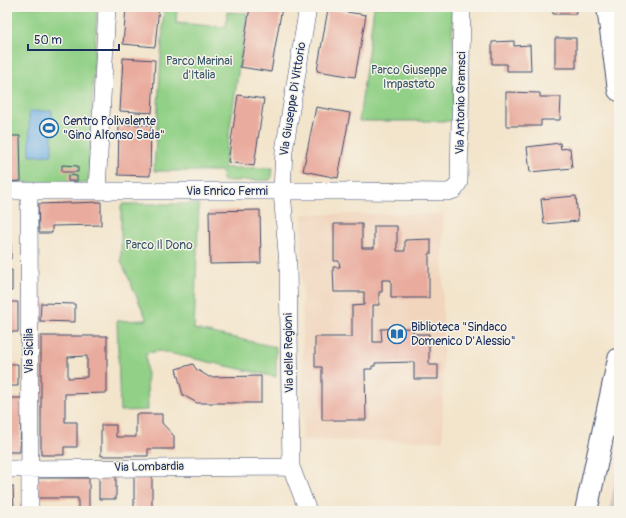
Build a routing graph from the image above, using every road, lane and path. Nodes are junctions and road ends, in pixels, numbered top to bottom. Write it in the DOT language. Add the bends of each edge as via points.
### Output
graph roads {
  1 [pos="107,7"];
  2 [pos="308,7"];
  3 [pos="462,7"];
  4 [pos="608,7"];
  5 [pos="619,90"];
  6 [pos="97,190"];
  7 [pos="7,191"];
  8 [pos="29,191"];
  9 [pos="282,191"];
  10 [pos="447,192"];
  11 [pos="619,359"];
  12 [pos="291,467"];
  13 [pos="30,468"];
  14 [pos="7,469"];
  15 [pos="30,511"];
  16 [pos="308,511"];
  17 [pos="586,511"];
  1 -- 6 [label="street"];
  2 -- 9 [label="street, Via Giuseppe Di Vittorio" via="284,151"];
  3 -- 10 [label="street, Via Antonio Gramsci" via="459,182 454,190"];
  4 -- 5 [label="main road"];
  6 -- 8 [label="street, Via Enrico Fermi"];
  6 -- 9 [label="street, Via Enrico Fermi"];
  7 -- 8 [label="street, Via Enrico Fermi"];
  8 -- 13 [label="street, Via Sicilia"];
  9 -- 10 [label="street, Via Enrico Fermi"];
  9 -- 12 [label="street, Via delle Regioni" via="288,265"];
  11 -- 17 [label="main road"];
  12 -- 13 [label="street, Via Lombardia"];
  12 -- 16 [label="street, Via delle Regioni"];
  13 -- 14 [label="street, Via Lombardia"];
  13 -- 15 [label="street, Via Sicilia"];
}
